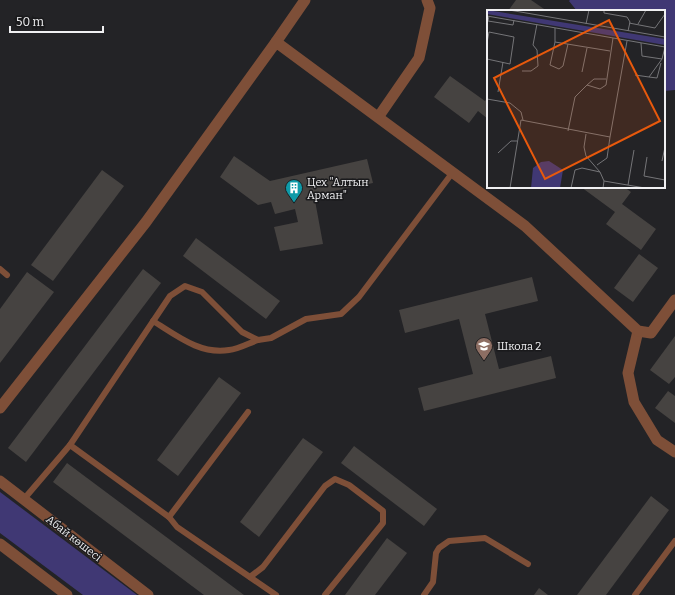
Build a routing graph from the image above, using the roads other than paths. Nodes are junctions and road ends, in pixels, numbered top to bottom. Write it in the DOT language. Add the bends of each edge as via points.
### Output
graph roads {
  1 [pos="304,0"];
  2 [pos="427,0"];
  3 [pos="276,42"];
  4 [pos="379,116"];
  5 [pos="453,172"];
  6 [pos="0,269"];
  7 [pos="7,275"];
  8 [pos="675,300"];
  9 [pos="153,321"];
  10 [pos="638,332"];
  11 [pos="258,340"];
  12 [pos="0,408"];
  13 [pos="248,412"];
  14 [pos="70,445"];
  15 [pos="675,452"];
  16 [pos="0,481"];
  17 [pos="24,499"];
  18 [pos="169,517"];
  19 [pos="675,541"];
  20 [pos="0,544"];
  21 [pos="528,564"];
  22 [pos="250,577"];
  23 [pos="67,595"];
  24 [pos="148,595"];
  25 [pos="276,595"];
  26 [pos="325,595"];
  27 [pos="424,595"];
  28 [pos="635,595"];
  1 -- 3 [label="street"];
  2 -- 4 [label="street" via="430,8 419,58"];
  3 -- 4 [label="street"];
  3 -- 12 [label="street" via="146,222"];
  4 -- 5 [label="street"];
  5 -- 10 [label="street" via="525,226"];
  5 -- 11 [label="lane" via="359,296 340,314 306,319 271,338"];
  6 -- 7 [label="lane"];
  8 -- 10 [label="street" via="651,332"];
  9 -- 11 [label="lane" via="189,343 210,351 230,350"];
  9 -- 11 [label="lane" via="170,296 185,286 202,292 242,332"];
  9 -- 14 [label="lane"];
  10 -- 15 [label="street" via="628,374 634,402 657,440"];
  13 -- 18 [label="lane"];
  14 -- 17 [label="lane"];
  14 -- 18 [label="lane"];
  16 -- 17 [label="street, Абай көшесі"];
  17 -- 24 [label="street, Абай көшесі"];
  18 -- 22 [label="lane" via="177,527"];
  19 -- 28 [label="lane"];
  20 -- 23 [label="street"];
  21 -- 27 [label="lane" via="485,538 449,541 436,553 433,582"];
  22 -- 25 [label="lane"];
  22 -- 26 [label="lane" via="263,567 324,486 335,479 349,485 383,511 383,523"];
}
